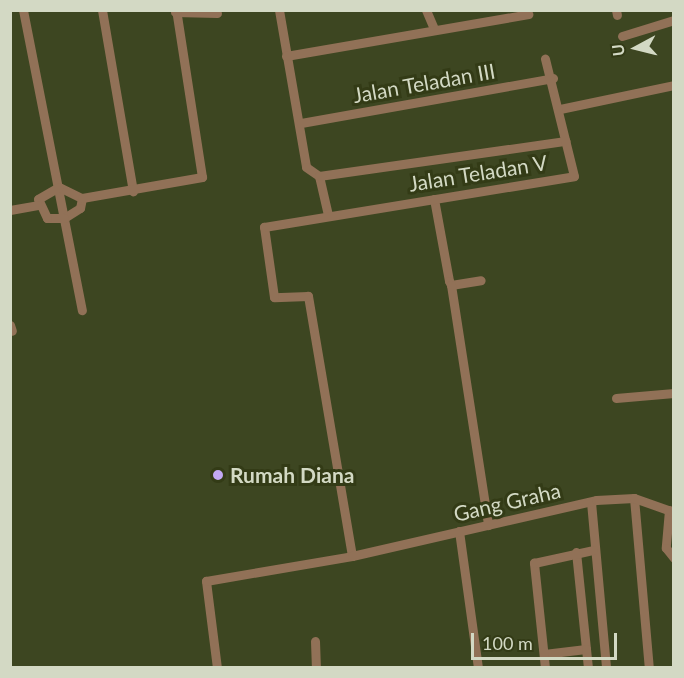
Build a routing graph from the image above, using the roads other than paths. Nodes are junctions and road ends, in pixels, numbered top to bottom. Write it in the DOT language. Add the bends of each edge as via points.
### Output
graph roads {
  1 [pos="23,10"];
  2 [pos="102,10"];
  3 [pos="279,10"];
  4 [pos="426,10"];
  5 [pos="175,11"];
  6 [pos="217,14"];
  7 [pos="528,14"];
  8 [pos="674,20"];
  9 [pos="434,30"];
  10 [pos="622,36"];
  11 [pos="286,56"];
  12 [pos="545,59"];
  13 [pos="553,78"];
  14 [pos="674,85"];
  15 [pos="560,109"];
  16 [pos="301,123"];
  17 [pos="566,141"];
  18 [pos="319,176"];
  19 [pos="59,187"];
  20 [pos="133,191"];
  21 [pos="82,198"];
  22 [pos="434,199"];
  23 [pos="38,205"];
  24 [pos="10,210"];
  25 [pos="328,215"];
  26 [pos="64,218"];
  27 [pos="481,280"];
  28 [pos="451,285"];
  29 [pos="82,310"];
  30 [pos="674,393"];
  31 [pos="616,398"];
  32 [pos="634,498"];
  33 [pos="591,502"];
  34 [pos="671,511"];
  35 [pos="488,525"];
  36 [pos="459,531"];
  37 [pos="593,550"];
  38 [pos="576,552"];
  39 [pos="352,556"];
  40 [pos="674,558"];
  41 [pos="315,641"];
  42 [pos="586,649"];
  43 [pos="544,654"];
  44 [pos="217,668"];
  45 [pos="316,668"];
  46 [pos="478,668"];
  47 [pos="545,668"];
  48 [pos="588,668"];
  49 [pos="606,668"];
  50 [pos="649,668"];
  1 -- 19 [label="street"];
  2 -- 20 [label="street"];
  3 -- 11 [label="street"];
  4 -- 9 [label="street"];
  5 -- 6 [label="street"];
  5 -- 20 [label="street" via="202,177"];
  7 -- 9 [label="street"];
  8 -- 10 [label="street"];
  9 -- 11 [label="street"];
  11 -- 16 [label="street"];
  12 -- 13 [label="street, Jalan Teladan V"];
  13 -- 15 [label="street, Jalan Teladan V"];
  13 -- 16 [label="street, Jalan Teladan III"];
  14 -- 15 [label="street"];
  15 -- 17 [label="street, Jalan Teladan V"];
  16 -- 18 [label="street" via="306,167"];
  17 -- 18 [label="street"];
  17 -- 22 [label="street, Jalan Teladan V" via="574,176"];
  18 -- 25 [label="street"];
  19 -- 21 [label="street"];
  19 -- 23 [label="street" via="45,192"];
  19 -- 26 [label="street"];
  20 -- 21 [label="street"];
  21 -- 26 [label="street" via="76,212"];
  22 -- 25 [label="street, Jalan Teladan V"];
  22 -- 28 [label="street"];
  23 -- 24 [label="street"];
  23 -- 26 [label="street" via="47,218"];
  25 -- 39 [label="street, Jalan Teladan V" via="267,226 274,297 308,296"];
  26 -- 29 [label="street"];
  27 -- 28 [label="street"];
  28 -- 35 [label="street"];
  30 -- 31 [label="street"];
  32 -- 33 [label="street, Gang Graha"];
  32 -- 34 [label="street, Gang Graha"];
  32 -- 50 [label="street"];
  33 -- 35 [label="street, Gang Graha"];
  33 -- 37 [label="street"];
  34 -- 40 [label="street" via="666,548"];
  35 -- 36 [label="street, Gang Graha"];
  36 -- 39 [label="street, Gang Graha"];
  36 -- 46 [label="street"];
  37 -- 38 [label="street"];
  37 -- 49 [label="street"];
  38 -- 42 [label="street"];
  38 -- 43 [label="street" via="534,563"];
  39 -- 44 [label="street, Gang Graha" via="206,581"];
  41 -- 45 [label="street"];
  42 -- 43 [label="street"];
  42 -- 48 [label="street"];
  43 -- 47 [label="street"];
}
